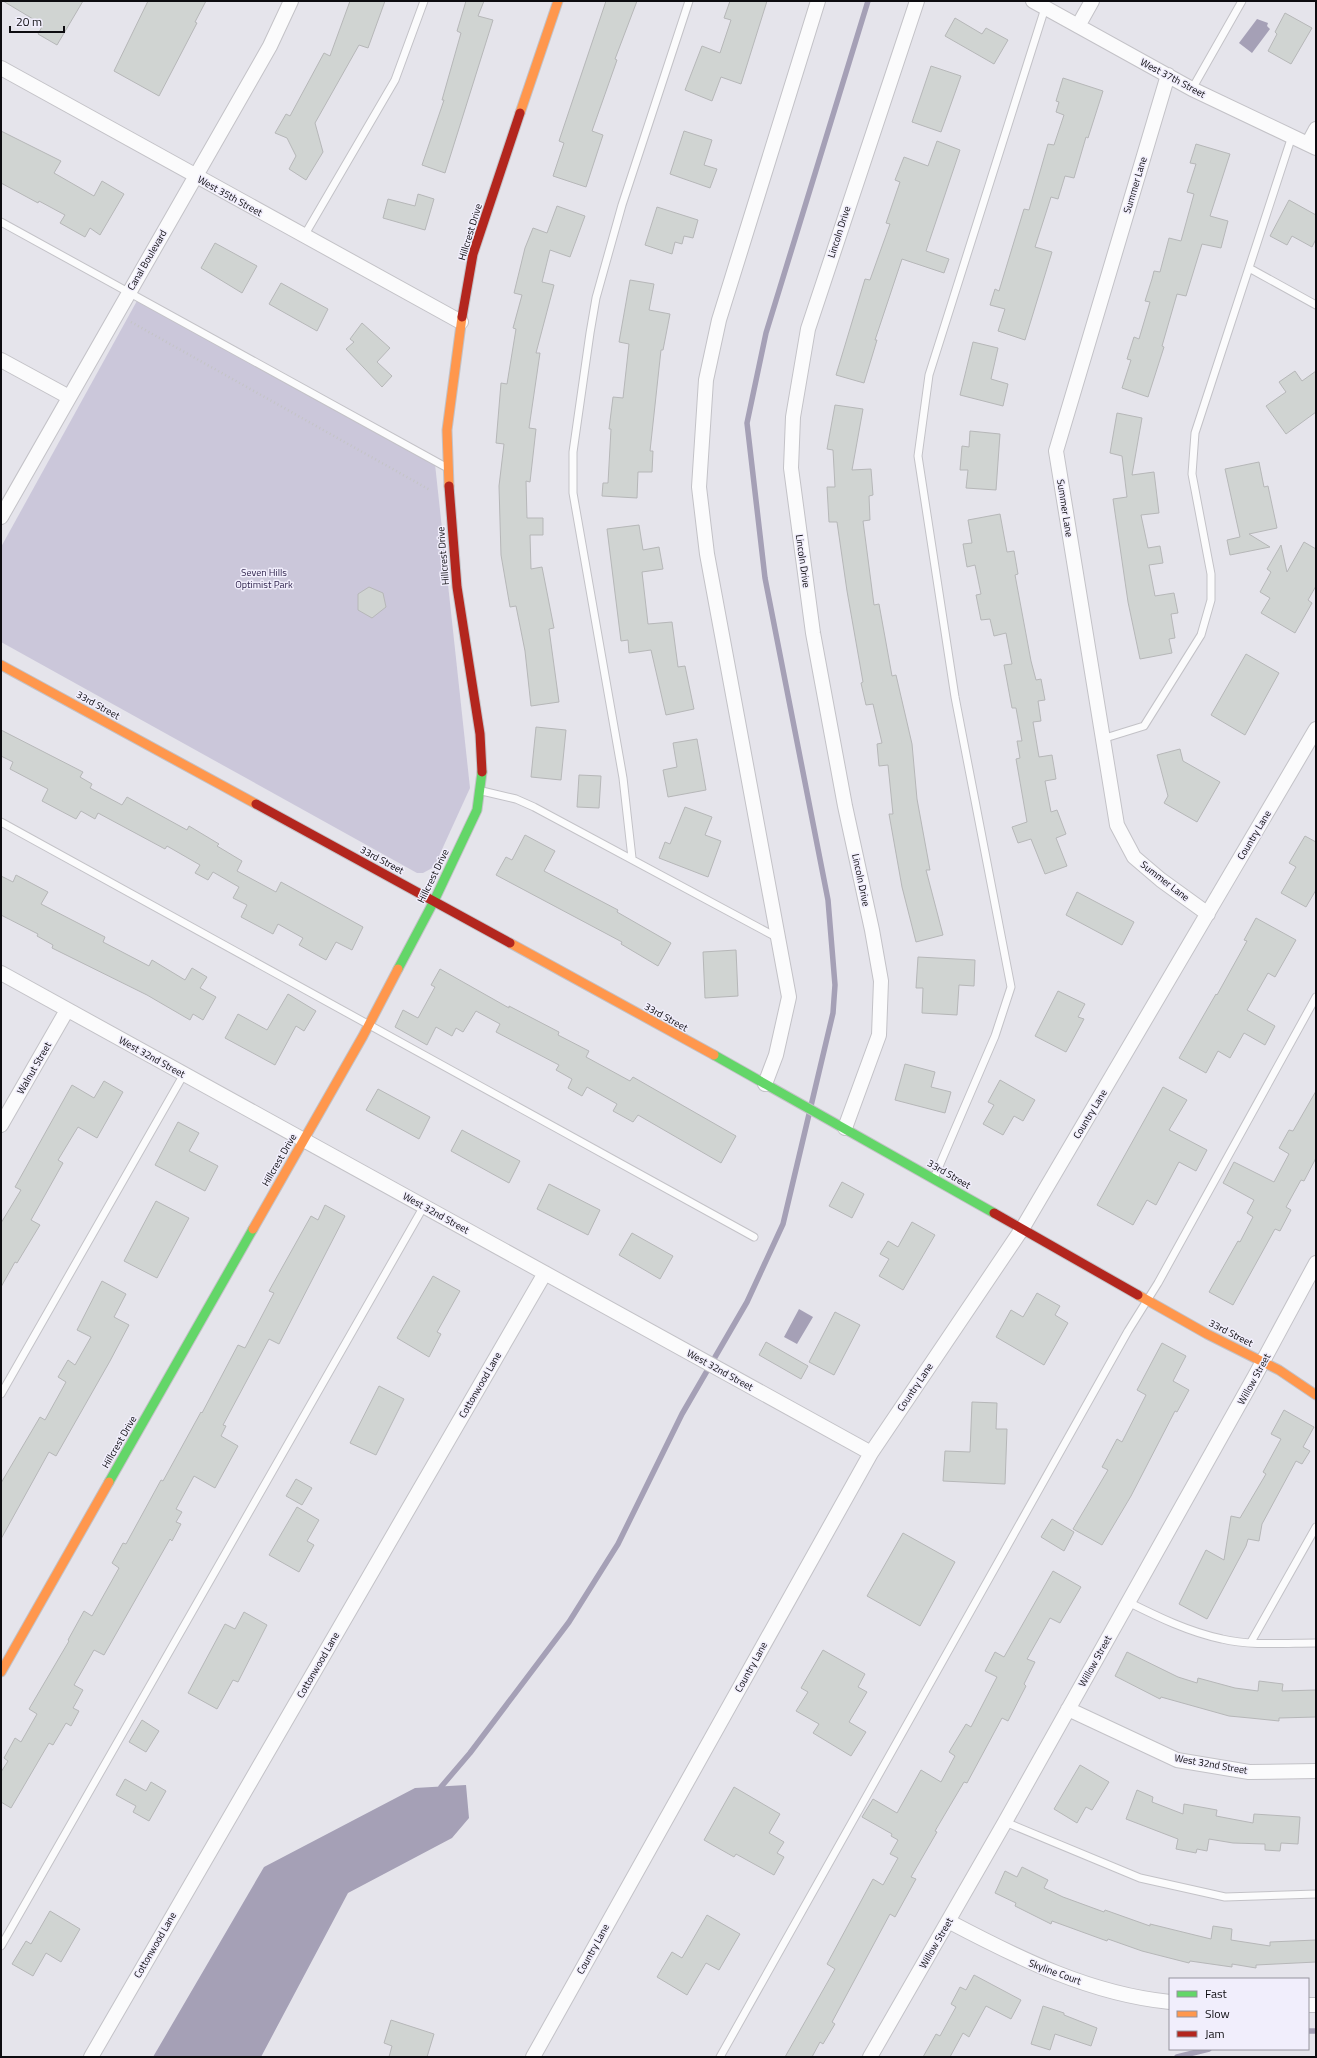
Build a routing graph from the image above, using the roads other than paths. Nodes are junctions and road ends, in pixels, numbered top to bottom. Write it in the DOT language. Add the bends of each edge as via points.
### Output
graph roads {
  1 [pos="291,1"];
  2 [pos="424,1"];
  3 [pos="558,1"];
  4 [pos="689,1"];
  5 [pos="818,1"];
  6 [pos="917,1"];
  7 [pos="1092,1"];
  8 [pos="1242,1"];
  9 [pos="1039,4"];
  10 [pos="1078,26"];
  11 [pos="1,68"];
  12 [pos="1168,75"];
  13 [pos="1192,89"];
  14 [pos="1316,129"];
  15 [pos="1292,136"];
  16 [pos="1312,146"];
  17 [pos="195,176"];
  18 [pos="1,222"];
  19 [pos="304,236"];
  20 [pos="1249,268"];
  21 [pos="129,293"];
  22 [pos="1316,305"];
  23 [pos="461,322"];
  24 [pos="1,360"];
  25 [pos="69,397"];
  26 [pos="447,467"];
  27 [pos="2,513"];
  28 [pos="1,666"];
  29 [pos="1316,729"];
  30 [pos="1102,739"];
  31 [pos="480,790"];
  32 [pos="1,822"];
  33 [pos="632,858"];
  34 [pos="434,901"];
  35 [pos="1208,914"];
  36 [pos="778,938"];
  37 [pos="1,973"];
  38 [pos="1316,997"];
  39 [pos="67,1010"];
  40 [pos="368,1025"];
  41 [pos="184,1074"];
  42 [pos="765,1084"];
  43 [pos="1,1125"];
  44 [pos="845,1128"];
  45 [pos="304,1140"];
  46 [pos="934,1178"];
  47 [pos="424,1206"];
  48 [pos="1022,1229"];
  49 [pos="754,1237"];
  50 [pos="1316,1263"];
  51 [pos="545,1273"];
  52 [pos="1147,1300"];
  53 [pos="1263,1362"];
  54 [pos="1,1394"];
  55 [pos="1316,1395"];
  56 [pos="871,1453"];
  57 [pos="1316,1527"];
  58 [pos="1128,1602"];
  59 [pos="1251,1642"];
  60 [pos="1316,1643"];
  61 [pos="1,1672"];
  62 [pos="1068,1709"];
  63 [pos="1316,1770"];
  64 [pos="1005,1822"];
  65 [pos="1316,1894"];
  66 [pos="948,1921"];
  67 [pos="1,1946"];
  68 [pos="1169,2002"];
  69 [pos="91,2057"];
  70 [pos="533,2057"];
  71 [pos="720,2057"];
  72 [pos="870,2057"];
  1 -- 17 [label="street, Canal Boulevard" via="270,46"];
  2 -- 19 [label="lane" via="396,80"];
  3 -- 23 [label="street, Hillcrest Drive" via="473,254"];
  4 -- 33 [label="lane" via="622,205 596,298 573,452 574,500 623,778"];
  5 -- 36 [label="street" via="719,320 706,380 699,487 707,554"];
  6 -- 44 [label="street, Lincoln Drive" via="808,329 793,417 791,468 813,633 881,981 879,1035"];
  7 -- 10 [label="street"];
  8 -- 13 [label="lane"];
  9 -- 10 [label="street, West 37th Street"];
  9 -- 46 [label="lane" via="929,375 918,456 954,697 1011,987 995,1036"];
  10 -- 12 [label="street, West 37th Street"];
  11 -- 17 [label="street, West 35th Street"];
  12 -- 13 [label="street, West 37th Street"];
  12 -- 30 [label="street, Summer Lane" via="1056,451"];
  13 -- 15 [label="street, West 37th Street"];
  14 -- 16 [label="street"];
  15 -- 16 [label="street, West 37th Street"];
  15 -- 20 [label="lane"];
  17 -- 19 [label="street, West 35th Street"];
  17 -- 21 [label="street, Canal Boulevard"];
  18 -- 21 [label="lane"];
  19 -- 23 [label="street, West 35th Street"];
  20 -- 22 [label="lane"];
  20 -- 30 [label="lane" via="1195,433 1192,474 1211,574 1211,600 1201,635 1144,726"];
  21 -- 25 [label="street, Canal Boulevard"];
  21 -- 26 [label="lane"];
  23 -- 26 [label="street, Hillcrest Drive" via="447,430"];
  24 -- 25 [label="street"];
  25 -- 27 [label="street, Canal Boulevard"];
  26 -- 31 [label="street, Hillcrest Drive" via="457,587 480,734"];
  28 -- 34 [label="street, 33rd Street"];
  29 -- 35 [label="street, Country Lane"];
  30 -- 35 [label="street, Summer Lane" via="1117,825 1134,857"];
  31 -- 33 [label="lane" via="528,804"];
  31 -- 34 [label="street, Hillcrest Drive" via="477,810"];
  32 -- 40 [label="lane"];
  33 -- 36 [label="lane"];
  34 -- 40 [label="street, Hillcrest Drive"];
  34 -- 42 [label="street, 33rd Street"];
  35 -- 48 [label="street, Country Lane"];
  36 -- 42 [label="street" via="789,997 776,1054"];
  37 -- 39 [label="street, West 32nd Street"];
  38 -- 52 [label="lane"];
  39 -- 41 [label="street, West 32nd Street"];
  39 -- 43 [label="street, Walnut Street"];
  40 -- 45 [label="street, Hillcrest Drive"];
  40 -- 49 [label="lane"];
  41 -- 45 [label="street, West 32nd Street"];
  41 -- 54 [label="lane"];
  42 -- 44 [label="street, 33rd Street"];
  44 -- 46 [label="street, 33rd Street"];
  45 -- 47 [label="street, West 32nd Street"];
  45 -- 61 [label="street, Hillcrest Drive"];
  46 -- 48 [label="street, 33rd Street"];
  47 -- 51 [label="street, West 32nd Street"];
  47 -- 67 [label="lane"];
  48 -- 52 [label="street, 33rd Street"];
  48 -- 56 [label="street, Country Lane"];
  50 -- 53 [label="street, Willow Street"];
  51 -- 56 [label="street, West 32nd Street"];
  51 -- 69 [label="street, Cottonwood Lane"];
  52 -- 53 [label="street, 33rd Street"];
  52 -- 71 [label="lane"];
  53 -- 55 [label="street, 33rd Street"];
  53 -- 58 [label="street, Willow Street"];
  56 -- 70 [label="street, Country Lane"];
  57 -- 59 [label="lane"];
  58 -- 59 [label="lane" via="1168,1622 1215,1637"];
  58 -- 62 [label="street, Willow Street"];
  59 -- 60 [label="lane"];
  62 -- 63 [label="street, West 32nd Street" via="1177,1760 1249,1772"];
  62 -- 64 [label="street, Willow Street"];
  64 -- 65 [label="lane" via="1140,1878 1225,1897"];
  64 -- 66 [label="street, Willow Street"];
  66 -- 68 [label="street, Skyline Court" via="1024,1960 1064,1977 1148,2000"];
  66 -- 72 [label="street, Willow Street"];
}
